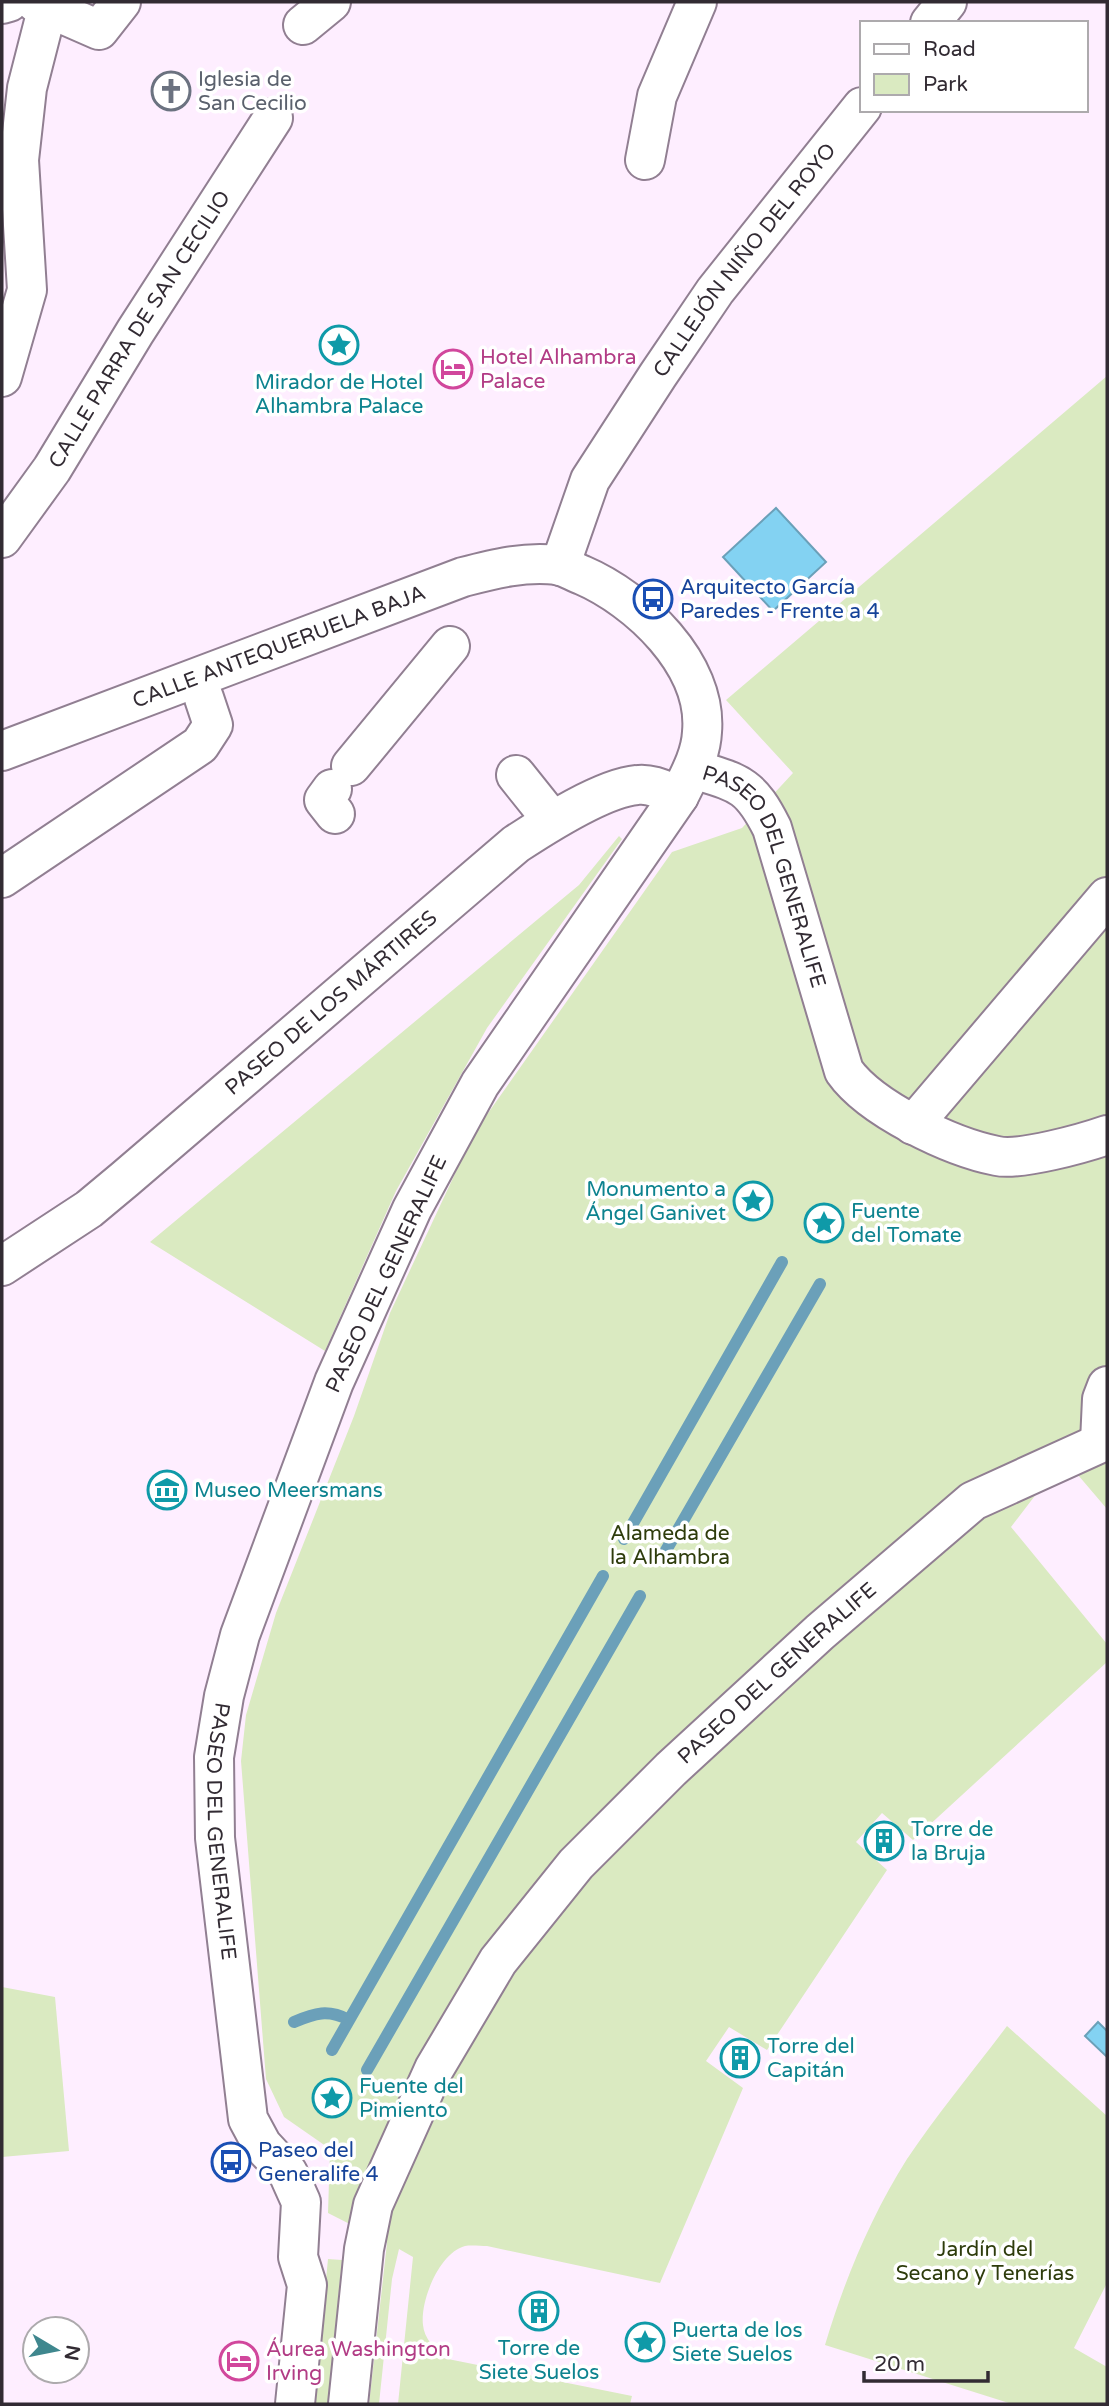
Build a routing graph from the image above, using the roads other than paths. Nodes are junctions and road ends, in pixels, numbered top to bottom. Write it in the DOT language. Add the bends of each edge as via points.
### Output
graph roads {
  1 [pos="9,2"];
  2 [pos="121,2"];
  3 [pos="697,2"];
  4 [pos="947,2"];
  5 [pos="44,3"];
  6 [pos="2,4"];
  7 [pos="932,21"];
  8 [pos="860,110"];
  9 [pos="273,118"];
  10 [pos="645,160"];
  11 [pos="10,163"];
  12 [pos="2,377"];
  13 [pos="2,537"];
  14 [pos="560,566"];
  15 [pos="450,646"];
  16 [pos="204,698"];
  17 [pos="2,751"];
  18 [pos="516,775"];
  19 [pos="686,782"];
  20 [pos="339,790"];
  21 [pos="552,820"];
  22 [pos="2,878"];
  23 [pos="1107,897"];
  24 [pos="913,1125"];
  25 [pos="1107,1135"];
  26 [pos="2,1266"];
  27 [pos="1107,1386"];
  28 [pos="1104,1441"];
  29 [pos="298,2257"];
  30 [pos="271,2404"];
  31 [pos="295,2404"];
  32 [pos="348,2404"];
  1 -- 6 [label="street"];
  2 -- 5 [label="street" via="99,30"];
  3 -- 10 [label="street" via="657,96"];
  4 -- 7 [label="street"];
  5 -- 11 [label="street"];
  8 -- 14 [label="street, CALLEJÓN NIÑO DEL ROYO" via="715,291 658,375 590,480"];
  9 -- 13 [label="street, CALLE PARRA DE SAN CECILIO" via="52,469"];
  11 -- 12 [label="street" via="27,290"];
  14 -- 17 [label="street, CALLE ANTEQUERUELA BAJA" via="512,565 463,577"];
  14 -- 19 [label="street" via="604,584 645,615 677,650 696,690 703,731"];
  15 -- 20 [label="street"];
  16 -- 22 [label="street" via="213,725 200,745"];
  18 -- 21 [label="street"];
  19 -- 21 [label="street, PASEO DE LOS MÁRTIRES" via="637,785"];
  19 -- 24 [label="street, PASEO DEL GENERALIFE" via="743,786 759,801 772,828 844,1070 854,1085"];
  19 -- 29 [label="street, PASEO DEL GENERALIFE" via="480,1084 412,1209 334,1382 240,1635 227,1684 214,1757 215,1838 248,2119 262,2145 288,2173 301,2202"];
  21 -- 26 [label="street, PASEO DE LOS MÁRTIRES" via="516,844 89,1209"];
  23 -- 24 [label="street"];
  24 -- 25 [label="street, PASEO DEL GENERALIFE" via="999,1157 1070,1148"];
  27 -- 28 [label="street, PASEO DEL GENERALIFE" via="1102,1399"];
  28 -- 32 [label="street, PASEO DEL GENERALIFE" via="973,1501 820,1632 576,1864 498,1961 435,2069 373,2205"];
  29 -- 30 [label="street, PASEO DEL GENERALIFE" via="283,2284"];
  29 -- 31 [label="street, PASEO DEL GENERALIFE" via="307,2285"];
}
